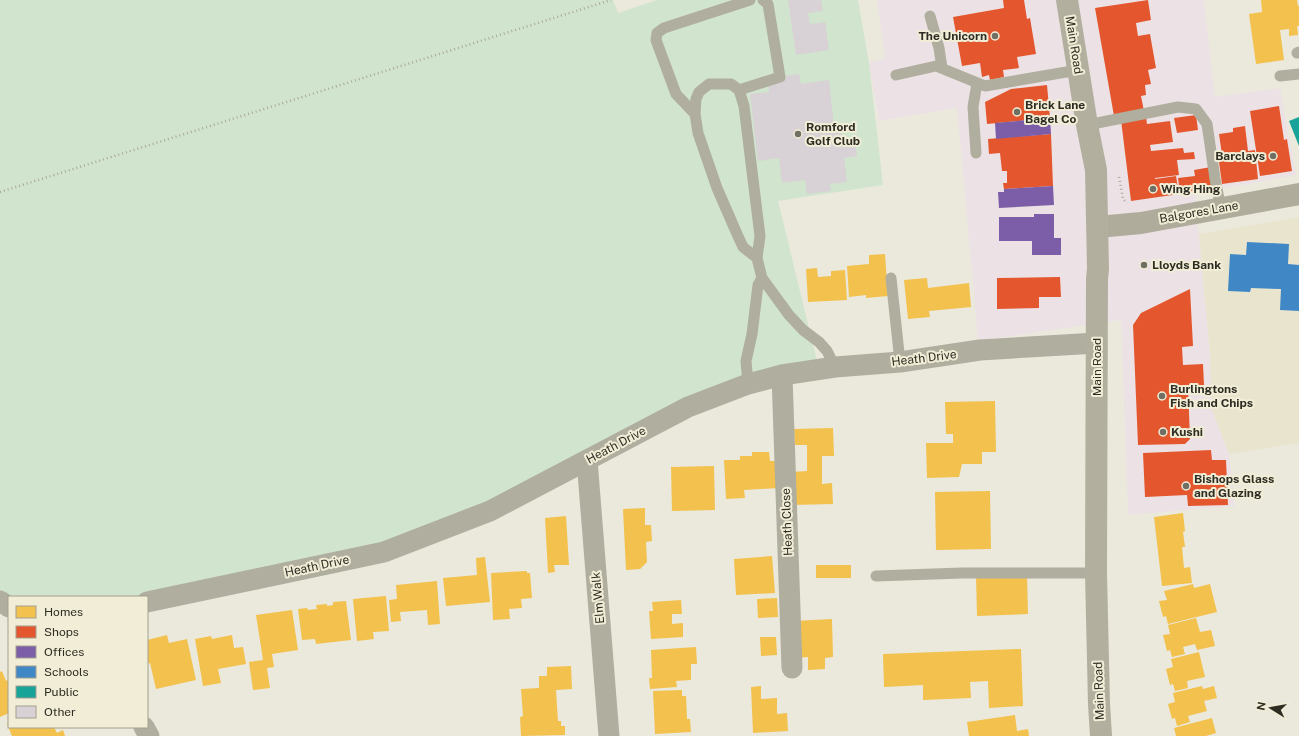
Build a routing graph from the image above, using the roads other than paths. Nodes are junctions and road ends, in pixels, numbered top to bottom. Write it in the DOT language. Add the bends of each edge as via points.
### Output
graph roads {
  1 [pos="750,0"];
  2 [pos="763,0"];
  3 [pos="1067,0"];
  4 [pos="930,16"];
  5 [pos="942,68"];
  6 [pos="1078,70"];
  7 [pos="1299,74"];
  8 [pos="896,75"];
  9 [pos="1280,76"];
  10 [pos="977,83"];
  11 [pos="739,90"];
  12 [pos="695,114"];
  13 [pos="1087,125"];
  14 [pos="976,153"];
  15 [pos="1299,194"];
  16 [pos="1221,208"];
  17 [pos="1098,227"];
  18 [pos="757,258"];
  19 [pos="762,278"];
  20 [pos="891,278"];
  21 [pos="1097,343"];
  22 [pos="900,362"];
  23 [pos="835,367"];
  24 [pos="782,375"];
  25 [pos="748,384"];
  26 [pos="587,460"];
  27 [pos="1096,573"];
  28 [pos="876,576"];
  29 [pos="148,602"];
  30 [pos="792,668"];
  31 [pos="609,736"];
  32 [pos="1101,736"];
  1 -- 12 [label="lane" via="664,28 657,33 656,40 676,94"];
  2 -- 11 [label="lane" via="768,4 780,77"];
  3 -- 6 [label="main road, Main Road"];
  4 -- 5 [label="lane"];
  5 -- 8 [label="lane" via="936,66"];
  5 -- 10 [label="lane"];
  6 -- 10 [label="lane" via="985,86"];
  6 -- 13 [label="main road, Main Road"];
  7 -- 9 [label="lane"];
  10 -- 14 [label="lane" via="973,107"];
  11 -- 12 [label="lane" via="731,84 709,84 699,92"];
  11 -- 18 [label="lane" via="744,106 760,236"];
  12 -- 18 [label="lane" via="698,133 734,228 744,247"];
  13 -- 16 [label="lane" via="1178,107 1196,109 1207,124"];
  13 -- 17 [label="main road, Main Road" via="1096,170"];
  15 -- 16 [label="street, Balgores Lane"];
  16 -- 17 [label="street, Balgores Lane" via="1141,223"];
  17 -- 21 [label="main road, Main Road"];
  18 -- 19 [label="lane"];
  19 -- 23 [label="lane" via="789,315 827,351"];
  19 -- 25 [label="lane" via="758,285 746,361"];
  20 -- 22 [label="lane"];
  21 -- 22 [label="street, Heath Drive" via="980,350"];
  21 -- 27 [label="main road, Main Road"];
  22 -- 23 [label="street, Heath Drive"];
  23 -- 24 [label="street, Heath Drive"];
  24 -- 25 [label="street, Heath Drive"];
  24 -- 30 [label="street, Heath Close"];
  25 -- 26 [label="street, Heath Drive" via="688,407"];
  26 -- 29 [label="street, Heath Drive" via="490,511 384,552"];
  26 -- 31 [label="street, Elm Walk"];
  27 -- 28 [label="lane"];
  27 -- 32 [label="main road, Main Road"];
}
